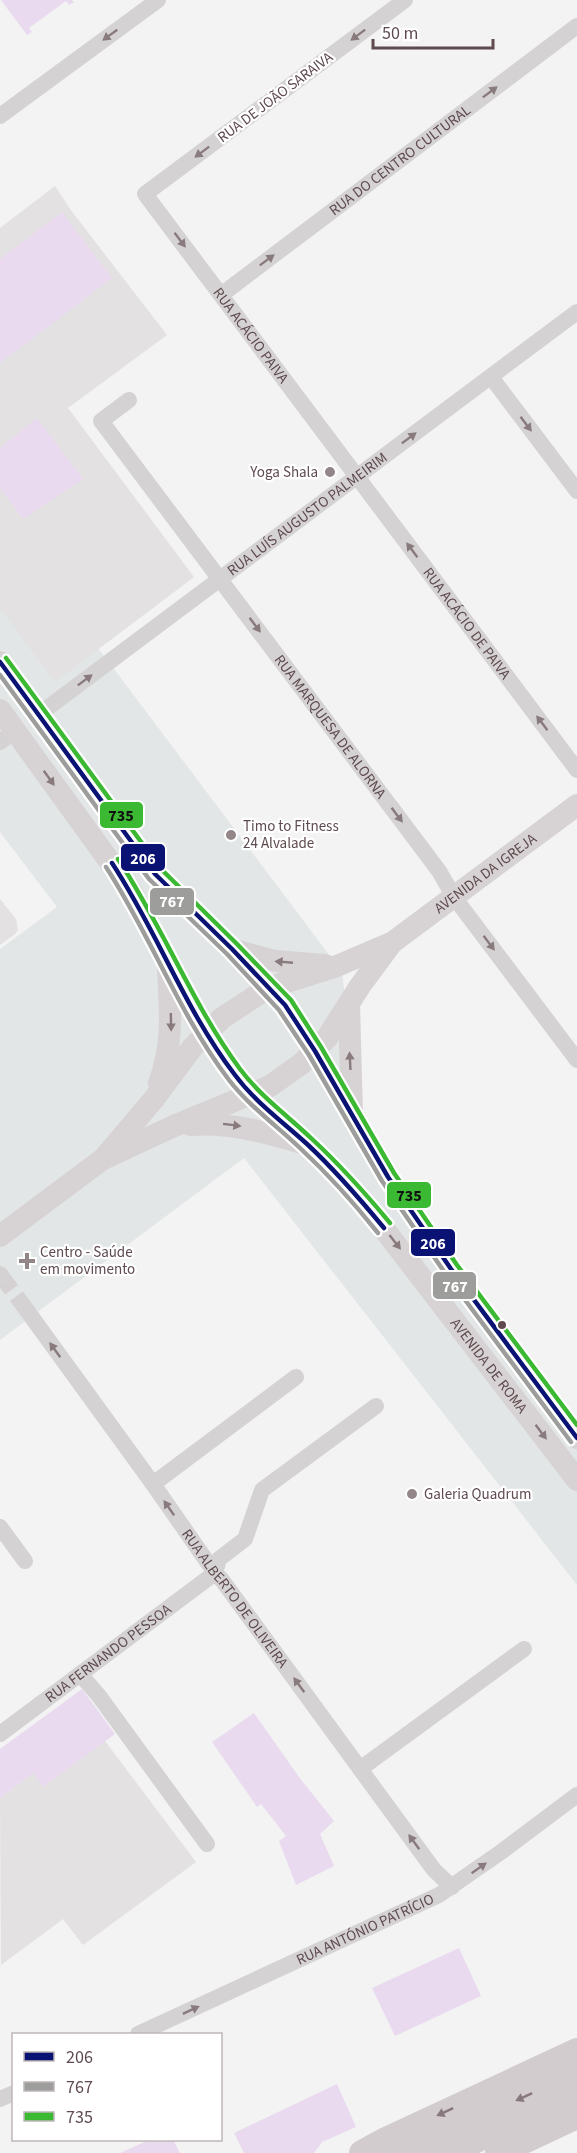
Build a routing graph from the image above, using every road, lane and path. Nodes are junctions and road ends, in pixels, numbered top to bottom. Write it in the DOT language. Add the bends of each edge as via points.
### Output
graph roads {
  1 [pos="158,0"];
  2 [pos="405,0"];
  3 [pos="577,26"];
  4 [pos="0,116"];
  5 [pos="145,194"];
  6 [pos="221,295"];
  7 [pos="577,312"];
  8 [pos="491,377"];
  9 [pos="129,400"];
  10 [pos="357,476"];
  11 [pos="577,491"];
  12 [pos="220,579"];
  13 [pos="0,662"];
  14 [pos="0,710"];
  15 [pos="38,714"];
  16 [pos="8,736"];
  17 [pos="577,770"];
  18 [pos="577,805"];
  19 [pos="454,897"];
  20 [pos="393,942"];
  21 [pos="232,949"];
  22 [pos="168,963"];
  23 [pos="337,966"];
  24 [pos="268,988"];
  25 [pos="349,1005"];
  26 [pos="207,1033"];
  27 [pos="315,1051"];
  28 [pos="577,1060"];
  29 [pos="253,1094"];
  30 [pos="154,1099"];
  31 [pos="352,1116"];
  32 [pos="174,1126"];
  33 [pos="308,1145"];
  34 [pos="103,1159"];
  35 [pos="0,1236"];
  36 [pos="23,1305"];
  37 [pos="296,1377"];
  38 [pos="376,1406"];
  39 [pos="577,1438"];
  40 [pos="577,1480"];
  41 [pos="153,1484"];
  42 [pos="0,1527"];
  43 [pos="25,1561"];
  44 [pos="215,1573"];
  45 [pos="524,1649"];
  46 [pos="80,1674"];
  47 [pos="0,1734"];
  48 [pos="360,1769"];
  49 [pos="577,1795"];
  50 [pos="207,1844"];
  51 [pos="452,1887"];
  52 [pos="140,2033"];
  53 [pos="577,2051"];
  54 [pos="577,2073"];
  55 [pos="577,2093"];
  56 [pos="577,2116"];
  57 [pos="362,2153"];
  58 [pos="403,2153"];
  59 [pos="448,2153"];
  60 [pos="498,2153"];
  1 -- 4 [label="street, one-way"];
  2 -- 5 [label="street, RUA DE JOÃO SARAIVA, one-way"];
  6 -- 3 [label="street, RUA DO CENTRO CULTURAL, one-way"];
  5 -- 6 [label="street, RUA ACÁCIO PAIVA, one-way"];
  6 -- 10 [label="street, RUA ACÁCIO PAIVA"];
  7 -- 8 [label="street, RUA LUÍS AUGUSTO PALMEIRIM"];
  10 -- 8 [label="street, RUA LUÍS AUGUSTO PALMEIRIM, one-way"];
  8 -- 11 [label="street, one-way"];
  9 -- 12 [label="street, RUA MARQUESA DE ALORNA" via="101,421"];
  10 -- 12 [label="street, RUA LUÍS AUGUSTO PALMEIRIM"];
  17 -- 10 [label="street, RUA ACÁCIO DE PAIVA, one-way"];
  15 -- 12 [label="street, RUA LUÍS AUGUSTO PALMEIRIM, one-way"];
  12 -- 19 [label="street, RUA MARQUESA DE ALORNA, one-way" via="440,871"];
  13 -- 15 [label="main road"];
  14 -- 16 [label="main road"];
  15 -- 16 [label="main road"];
  15 -- 21 [label="main road" via="155,874"];
  16 -- 22 [label="main road, one-way" via="131,891"];
  18 -- 19 [label="main road, AVENIDA DA IGREJA"];
  19 -- 20 [label="main road, AVENIDA DA IGREJA"];
  19 -- 28 [label="street, RUA MARQUESA DE ALORNA, one-way"];
  20 -- 23 [label="main road, AVENIDA DA IGREJA"];
  20 -- 25 [label="main road, AVENIDA DA IGREJA"];
  23 -- 21 [label="main road, one-way" via="274,961"];
  21 -- 24 [label="main road"];
  22 -- 26 [label="main road"];
  22 -- 30 [label="main road, one-way" via="170,1048"];
  23 -- 24 [label="main road, AVENIDA DA IGREJA"];
  24 -- 26 [label="main road, AVENIDA DA IGREJA" via="222,1018"];
  24 -- 27 [label="main road, AVENIDA DE ROMA" via="285,1005"];
  25 -- 27 [label="main road, AVENIDA DA IGREJA"];
  31 -- 25 [label="main road, one-way"];
  26 -- 29 [label="main road, AVENIDA DE ROMA" via="235,1076"];
  26 -- 30 [label="main road"];
  27 -- 29 [label="main road, AVENIDA DA IGREJA" via="270,1086"];
  27 -- 31 [label="main road, AVENIDA DE ROMA"];
  29 -- 32 [label="main road"];
  29 -- 33 [label="main road, AVENIDA DE ROMA"];
  30 -- 34 [label="main road"];
  31 -- 39 [label="main road, AVENIDA DE ROMA" via="451,1269"];
  32 -- 33 [label="main road, one-way" via="232,1125"];
  32 -- 34 [label="main road"];
  33 -- 40 [label="main road, AVENIDA DE ROMA, one-way" via="360,1198"];
  34 -- 35 [label="main road"];
  41 -- 36 [label="street, RUA ALBERTO DE OLIVEIRA, one-way"];
  37 -- 41 [label="street"];
  38 -- 44 [label="street, RUA FERNANDO PESSOA" via="262,1490 245,1539 219,1559"];
  44 -- 41 [label="street, RUA ALBERTO DE OLIVEIRA, one-way"];
  42 -- 43 [label="street"];
  44 -- 46 [label="street, RUA FERNANDO PESSOA"];
  48 -- 44 [label="street, RUA ALBERTO DE OLIVEIRA, one-way"];
  45 -- 48 [label="street"];
  46 -- 47 [label="street, RUA FERNANDO PESSOA"];
  46 -- 50 [label="street"];
  51 -- 48 [label="street, RUA ALBERTO DE OLIVEIRA, one-way" via="434,1870"];
  51 -- 49 [label="street, RUA ANTÓNIO PATRÍCIO, one-way"];
  52 -- 51 [label="street, RUA ANTÓNIO PATRÍCIO, one-way"];
  53 -- 57 [label="main road, one-way"];
  54 -- 58 [label="main road, one-way"];
  55 -- 59 [label="main road"];
  56 -- 60 [label="main road"];
}
